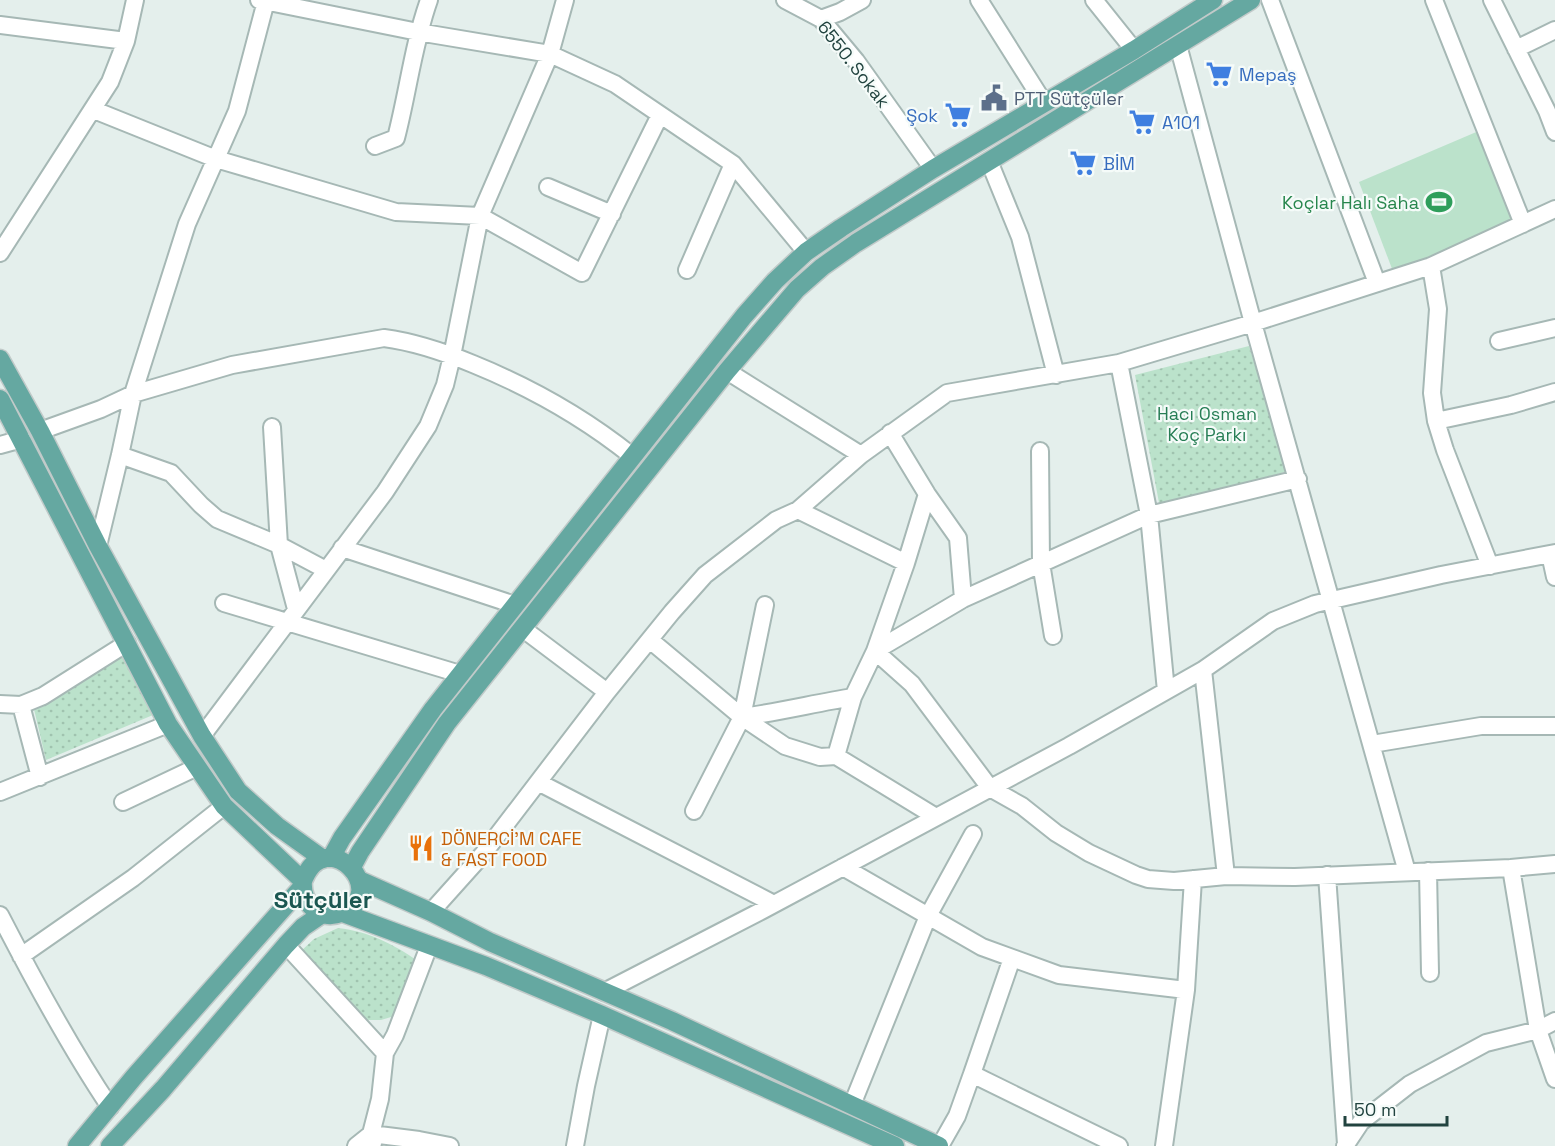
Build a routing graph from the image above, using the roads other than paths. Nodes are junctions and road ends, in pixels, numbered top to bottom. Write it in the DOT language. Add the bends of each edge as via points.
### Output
graph roads {
  1 [pos="135,0"];
  2 [pos="262,0"];
  3 [pos="429,0"];
  4 [pos="565,0"];
  5 [pos="785,0"];
  6 [pos="862,0"];
  7 [pos="980,0"];
  8 [pos="1094,0"];
  9 [pos="1213,0"];
  10 [pos="1251,0"];
  11 [pos="1270,0"];
  12 [pos="1434,0"];
  13 [pos="1492,0"];
  14 [pos="822,19"];
  15 [pos="0,25"];
  16 [pos="1555,30"];
  17 [pos="418,32"];
  18 [pos="126,41"];
  19 [pos="1178,45"];
  20 [pos="1516,49"];
  21 [pos="1134,50"];
  22 [pos="550,54"];
  23 [pos="1044,104"];
  24 [pos="94,110"];
  25 [pos="660,115"];
  26 [pos="1555,132"];
  27 [pos="375,146"];
  28 [pos="216,159"];
  29 [pos="989,161"];
  30 [pos="733,164"];
  31 [pos="933,169"];
  32 [pos="548,187"];
  33 [pos="1555,209"];
  34 [pos="612,214"];
  35 [pos="480,216"];
  36 [pos="1523,224"];
  37 [pos="806,252"];
  38 [pos="0,253"];
  39 [pos="1431,266"];
  40 [pos="687,270"];
  41 [pos="1377,283"];
  42 [pos="1253,323"];
  43 [pos="1555,328"];
  44 [pos="1499,341"];
  45 [pos="452,356"];
  46 [pos="0,360"];
  47 [pos="1119,363"];
  48 [pos="727,371"];
  49 [pos="1056,375"];
  50 [pos="1555,392"];
  51 [pos="133,394"];
  52 [pos="0,399"];
  53 [pos="1436,421"];
  54 [pos="272,427"];
  55 [pos="40,431"];
  56 [pos="890,433"];
  57 [pos="22,439"];
  58 [pos="0,445"];
  59 [pos="1040,451"];
  60 [pos="120,455"];
  61 [pos="861,455"];
  62 [pos="632,456"];
  63 [pos="1298,479"];
  64 [pos="927,494"];
  65 [pos="798,510"];
  66 [pos="1149,515"];
  67 [pos="279,545"];
  68 [pos="98,546"];
  69 [pos="342,548"];
  70 [pos="1552,553"];
  71 [pos="906,563"];
  72 [pos="1041,563"];
  73 [pos="1490,566"];
  74 [pos="326,570"];
  75 [pos="1555,577"];
  76 [pos="963,598"];
  77 [pos="1332,600"];
  78 [pos="224,603"];
  79 [pos="514,605"];
  80 [pos="765,605"];
  81 [pos="292,615"];
  82 [pos="522,628"];
  83 [pos="1053,636"];
  84 [pos="650,640"];
  85 [pos="127,643"];
  86 [pos="875,651"];
  87 [pos="1203,670"];
  88 [pos="460,674"];
  89 [pos="1166,691"];
  90 [pos="607,692"];
  91 [pos="853,697"];
  92 [pos="0,704"];
  93 [pos="21,705"];
  94 [pos="742,717"];
  95 [pos="168,724"];
  96 [pos="1555,726"];
  97 [pos="202,736"];
  98 [pos="1372,744"];
  99 [pos="836,756"];
  100 [pos="197,767"];
  101 [pos="40,777"];
  102 [pos="538,782"];
  103 [pos="990,788"];
  104 [pos="0,792"];
  105 [pos="123,802"];
  106 [pos="224,806"];
  107 [pos="694,811"];
  108 [pos="936,817"];
  109 [pos="972,834"];
  110 [pos="327,859"];
  111 [pos="1555,864"];
  112 [pos="843,867"];
  113 [pos="1512,868"];
  114 [pos="1428,871"];
  115 [pos="1407,872"];
  116 [pos="356,874"];
  117 [pos="1327,875"];
  118 [pos="1226,876"];
  119 [pos="1193,879"];
  120 [pos="303,884"];
  121 [pos="774,904"];
  122 [pos="431,912"];
  123 [pos="343,913"];
  124 [pos="322,914"];
  125 [pos="0,915"];
  126 [pos="928,916"];
  127 [pos="286,945"];
  128 [pos="429,945"];
  129 [pos="21,956"];
  130 [pos="1012,958"];
  131 [pos="1430,973"];
  132 [pos="1186,990"];
  133 [pos="604,992"];
  134 [pos="602,1015"];
  135 [pos="1555,1021"];
  136 [pos="1538,1030"];
  137 [pos="385,1053"];
  138 [pos="972,1074"];
  139 [pos="1555,1079"];
  140 [pos="852,1105"];
  141 [pos="110,1107"];
  142 [pos="373,1140"];
  143 [pos="111,1145"];
  144 [pos="1346,1145"];
  145 [pos="77,1146"];
  146 [pos="356,1146"];
  147 [pos="450,1146"];
  148 [pos="575,1146"];
  149 [pos="895,1146"];
  150 [pos="939,1146"];
  151 [pos="1119,1146"];
  152 [pos="1164,1146"];
  1 -- 18 [label="street"];
  2 -- 17 [label="street"];
  2 -- 28 [label="street" via="237,111"];
  3 -- 17 [label="street"];
  4 -- 22 [label="street"];
  5 -- 14 [label="street, 6550. Sokak"];
  6 -- 14 [label="street"];
  7 -- 23 [label="street"];
  8 -- 21 [label="street"];
  9 -- 21 [label="main road"];
  10 -- 19 [label="main road"];
  11 -- 41 [label="street"];
  12 -- 36 [label="street"];
  13 -- 20 [label="street"];
  14 -- 31 [label="street, 6550. Sokak"];
  15 -- 18 [label="street"];
  16 -- 20 [label="street"];
  17 -- 22 [label="street"];
  17 -- 27 [label="street" via="396,138"];
  18 -- 24 [label="street"];
  19 -- 29 [label="main road"];
  19 -- 42 [label="street"];
  20 -- 26 [label="street"];
  21 -- 23 [label="main road"];
  22 -- 25 [label="street" via="615,84"];
  22 -- 35 [label="street"];
  23 -- 31 [label="main road"];
  24 -- 28 [label="street"];
  24 -- 38 [label="street"];
  25 -- 30 [label="street"];
  25 -- 34 [label="street"];
  28 -- 35 [label="street" via="396,212"];
  28 -- 51 [label="street" via="188,224"];
  29 -- 48 [label="main road" via="822,267"];
  29 -- 49 [label="street" via="1020,237"];
  30 -- 37 [label="street"];
  30 -- 40 [label="street"];
  31 -- 37 [label="main road"];
  32 -- 34 [label="street"];
  33 -- 36 [label="street"];
  34 -- 35 [label="street" via="582,273"];
  35 -- 45 [label="street"];
  36 -- 39 [label="street"];
  37 -- 62 [label="main road" via="744,316"];
  39 -- 41 [label="street"];
  39 -- 53 [label="street" via="1438,309 1432,393"];
  41 -- 42 [label="street"];
  42 -- 47 [label="street"];
  42 -- 63 [label="street"];
  43 -- 44 [label="street"];
  45 -- 51 [label="street" via="384,338 232,365"];
  45 -- 62 [label="street" via="517,382 577,416"];
  45 -- 69 [label="street" via="428,426"];
  46 -- 55 [label="main road"];
  47 -- 49 [label="street"];
  47 -- 66 [label="street"];
  48 -- 61 [label="street"];
  48 -- 82 [label="main road"];
  49 -- 56 [label="street" via="947,393"];
  50 -- 53 [label="street"];
  51 -- 55 [label="street"];
  51 -- 60 [label="street"];
  52 -- 57 [label="main road"];
  53 -- 73 [label="street"];
  54 -- 67 [label="street"];
  55 -- 68 [label="main road"];
  56 -- 61 [label="street"];
  56 -- 64 [label="street"];
  57 -- 58 [label="street"];
  57 -- 85 [label="main road"];
  59 -- 72 [label="street"];
  60 -- 67 [label="street" via="164,469 217,519"];
  60 -- 68 [label="street"];
  61 -- 65 [label="street"];
  62 -- 79 [label="main road"];
  63 -- 66 [label="street"];
  63 -- 77 [label="street"];
  64 -- 71 [label="street"];
  64 -- 76 [label="street" via="958,538"];
  65 -- 71 [label="street"];
  65 -- 84 [label="street" via="776,520 705,575"];
  66 -- 72 [label="street"];
  66 -- 89 [label="street"];
  67 -- 74 [label="street"];
  67 -- 81 [label="street"];
  68 -- 97 [label="main road"];
  69 -- 74 [label="street"];
  69 -- 79 [label="street"];
  70 -- 73 [label="street"];
  70 -- 75 [label="street"];
  71 -- 86 [label="street"];
  72 -- 76 [label="street"];
  72 -- 83 [label="street"];
  73 -- 77 [label="street"];
  74 -- 81 [label="street"];
  76 -- 86 [label="street"];
  77 -- 87 [label="street" via="1273,621"];
  77 -- 98 [label="street"];
  78 -- 81 [label="street"];
  79 -- 88 [label="main road"];
  80 -- 94 [label="street"];
  81 -- 88 [label="street"];
  81 -- 97 [label="street"];
  82 -- 90 [label="street"];
  82 -- 116 [label="main road" via="447,723 360,852"];
  84 -- 90 [label="street"];
  84 -- 94 [label="street"];
  85 -- 93 [label="street" via="43,696"];
  85 -- 95 [label="main road"];
  86 -- 91 [label="street"];
  86 -- 103 [label="street" via="912,684"];
  87 -- 89 [label="street"];
  87 -- 118 [label="street"];
  88 -- 110 [label="main road"];
  89 -- 103 [label="street"];
  90 -- 102 [label="street"];
  91 -- 94 [label="street"];
  91 -- 99 [label="street"];
  92 -- 93 [label="street"];
  93 -- 101 [label="street"];
  94 -- 99 [label="street" via="785,746 820,757"];
  94 -- 107 [label="street"];
  95 -- 100 [label="main road"];
  95 -- 101 [label="street"];
  96 -- 98 [label="street" via="1481,726"];
  97 -- 110 [label="main road" via="238,791 277,826"];
  98 -- 115 [label="street"];
  99 -- 108 [label="street"];
  100 -- 105 [label="street"];
  100 -- 106 [label="main road"];
  101 -- 104 [label="street"];
  102 -- 121 [label="street"];
  102 -- 122 [label="street" via="483,854"];
  103 -- 108 [label="street"];
  103 -- 119 [label="street" via="1089,853 1127,871 1148,879"];
  106 -- 120 [label="main road"];
  106 -- 129 [label="street" via="134,878"];
  108 -- 112 [label="street"];
  109 -- 126 [label="street"];
  110 -- 116 [label="main road" via="339,859"];
  110 -- 120 [label="main road" via="310,867"];
  111 -- 113 [label="street"];
  112 -- 121 [label="street"];
  112 -- 126 [label="street"];
  113 -- 114 [label="street"];
  113 -- 136 [label="street"];
  114 -- 115 [label="street"];
  114 -- 131 [label="street"];
  115 -- 117 [label="street"];
  116 -- 122 [label="main road"];
  116 -- 123 [label="main road" via="360,888 355,903"];
  117 -- 118 [label="street"];
  117 -- 144 [label="street"];
  118 -- 119 [label="street"];
  119 -- 132 [label="street"];
  120 -- 124 [label="main road" via="303,894 310,906"];
  120 -- 141 [label="main road"];
  121 -- 133 [label="street"];
  122 -- 133 [label="main road"];
  123 -- 124 [label="main road"];
  123 -- 128 [label="main road"];
  124 -- 127 [label="main road"];
  125 -- 129 [label="street"];
  126 -- 130 [label="street" via="982,947"];
  126 -- 140 [label="street"];
  127 -- 137 [label="street"];
  127 -- 143 [label="main road"];
  128 -- 134 [label="main road"];
  128 -- 137 [label="street"];
  129 -- 141 [label="street"];
  130 -- 132 [label="street" via="1059,975"];
  130 -- 138 [label="street"];
  132 -- 152 [label="street"];
  133 -- 140 [label="main road"];
  134 -- 148 [label="street"];
  134 -- 149 [label="main road"];
  135 -- 136 [label="street"];
  136 -- 139 [label="street"];
  136 -- 144 [label="street" via="1486,1043 1410,1084 1361,1122"];
  137 -- 142 [label="street"];
  138 -- 150 [label="street" via="957,1116"];
  138 -- 151 [label="street"];
  140 -- 150 [label="main road"];
  141 -- 145 [label="main road"];
  142 -- 146 [label="street"];
  142 -- 147 [label="street" via="419,1140"];
}
